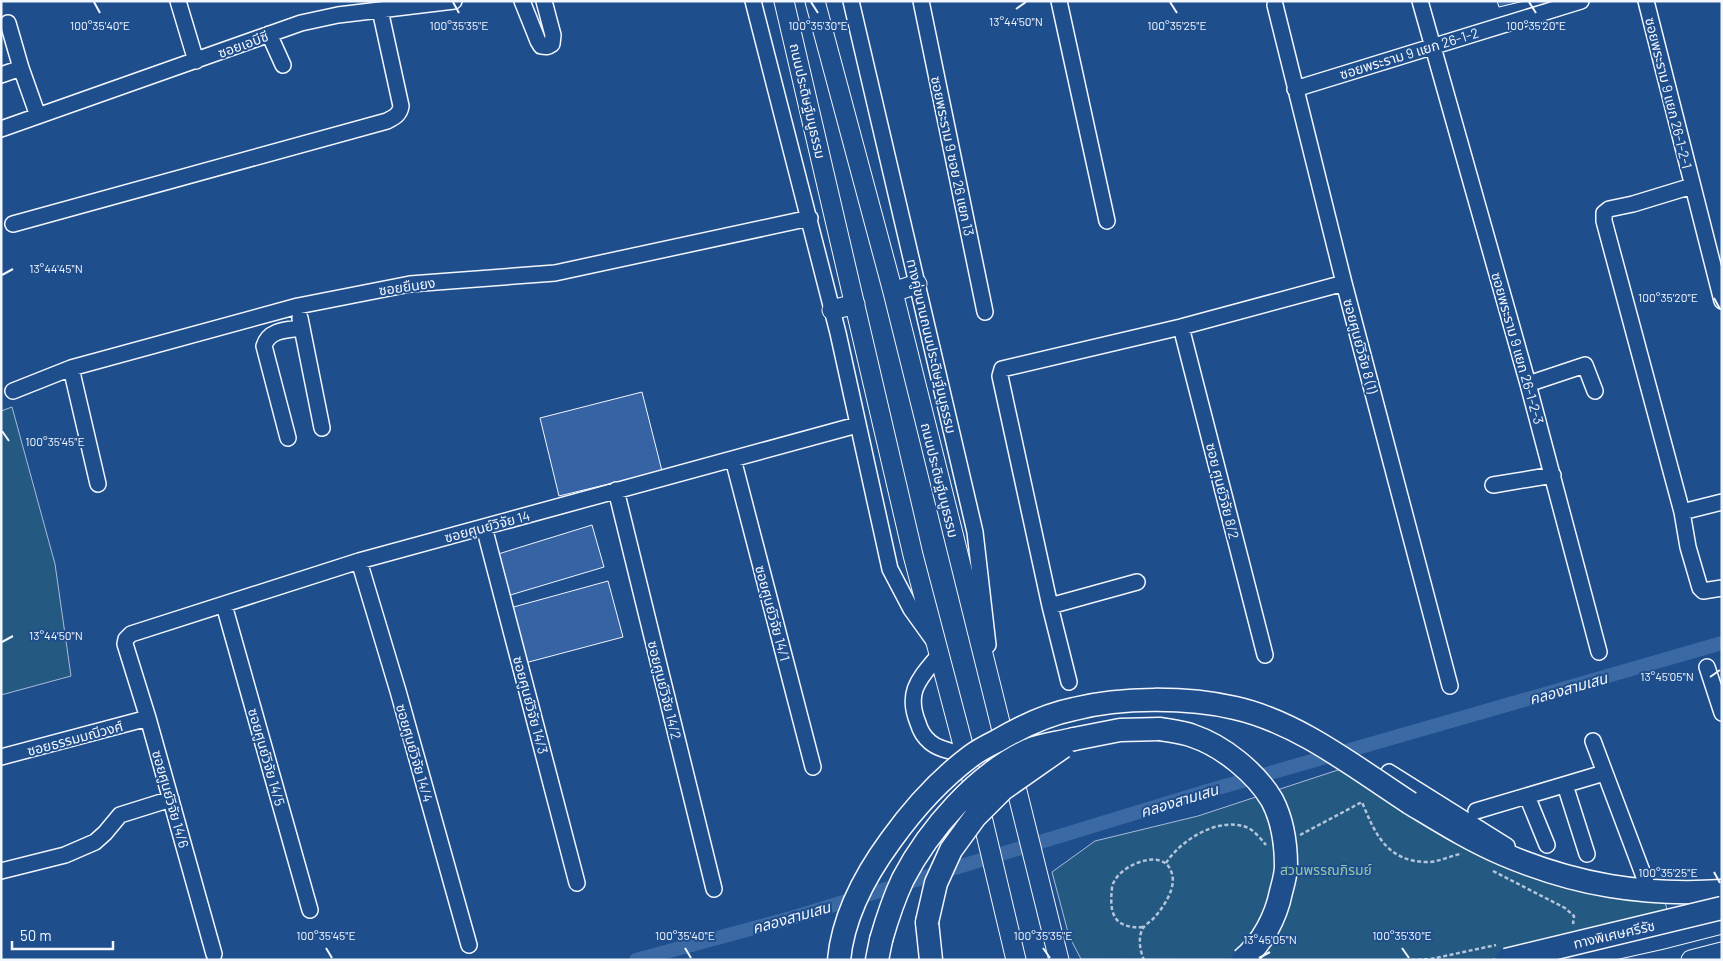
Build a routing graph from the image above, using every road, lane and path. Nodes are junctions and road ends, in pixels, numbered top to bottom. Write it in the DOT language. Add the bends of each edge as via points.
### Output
graph roads {
  1 [pos="178,1"];
  2 [pos="454,1"];
  3 [pos="522,1"];
  4 [pos="544,1"];
  5 [pos="753,1"];
  6 [pos="815,1"];
  7 [pos="851,1"];
  8 [pos="921,1"];
  9 [pos="1059,1"];
  10 [pos="1420,1"];
  11 [pos="1581,1"];
  12 [pos="1646,1"];
  13 [pos="784,3"];
  14 [pos="1275,5"];
  15 [pos="380,10"];
  16 [pos="8,23"];
  17 [pos="269,34"];
  18 [pos="1432,46"];
  19 [pos="196,61"];
  20 [pos="283,65"];
  21 [pos="21,68"];
  22 [pos="1,75"];
  23 [pos="1295,89"];
  24 [pos="38,116"];
  25 [pos="1,129"];
  26 [pos="1692,186"];
  27 [pos="810,218"];
  28 [pos="1107,221"];
  29 [pos="13,224"];
  30 [pos="1344,283"];
  31 [pos="917,284"];
  32 [pos="893,292"];
  33 [pos="1722,301"];
  34 [pos="855,304"];
  35 [pos="298,306"];
  36 [pos="832,310"];
  37 [pos="985,312"];
  38 [pos="1181,327"];
  39 [pos="302,328"];
  40 [pos="71,368"];
  41 [pos="1528,384"];
  42 [pos="13,391"];
  43 [pos="1595,391"];
  44 [pos="857,425"];
  45 [pos="322,428"];
  46 [pos="288,438"];
  47 [pos="733,459"];
  48 [pos="1553,475"];
  49 [pos="98,484"];
  50 [pos="1493,485"];
  51 [pos="616,490"];
  52 [pos="1722,502"];
  53 [pos="1682,512"];
  54 [pos="484,527"];
  55 [pos="359,561"];
  56 [pos="1137,582"];
  57 [pos="1722,588"];
  58 [pos="224,604"];
  59 [pos="1050,606"];
  60 [pos="125,644"];
  61 [pos="938,650"];
  62 [pos="1599,652"];
  63 [pos="1265,654"];
  64 [pos="1707,667"];
  65 [pos="1069,682"];
  66 [pos="1450,686"];
  67 [pos="993,694"];
  68 [pos="1722,713"];
  69 [pos="148,718"];
  70 [pos="1074,739"];
  71 [pos="1593,741"];
  72 [pos="966,756"];
  73 [pos="1,757"];
  74 [pos="813,767"];
  75 [pos="1389,772"];
  76 [pos="1604,773"];
  77 [pos="1565,785"];
  78 [pos="1409,786"];
  79 [pos="1528,796"];
  80 [pos="171,799"];
  81 [pos="1394,805"];
  82 [pos="1476,811"];
  83 [pos="1296,837"];
  84 [pos="1547,845"];
  85 [pos="1271,851"];
  86 [pos="1587,854"];
  87 [pos="1469,858"];
  88 [pos="1166,863"];
  89 [pos="1486,867"];
  90 [pos="1,870"];
  91 [pos="578,884"];
  92 [pos="714,889"];
  93 [pos="1722,889"];
  94 [pos="1649,890"];
  95 [pos="1722,907"];
  96 [pos="310,910"];
  97 [pos="1722,924"];
  98 [pos="1143,927"];
  99 [pos="1570,927"];
  100 [pos="1722,936"];
  101 [pos="1054,940"];
  102 [pos="1659,940"];
  103 [pos="469,945"];
  104 [pos="1502,952"];
  105 [pos="1722,952"];
  106 [pos="214,954"];
  107 [pos="839,960"];
  108 [pos="877,960"];
  109 [pos="931,960"];
  110 [pos="1016,960"];
  111 [pos="1059,960"];
  112 [pos="1069,960"];
  113 [pos="1144,960"];
  114 [pos="1242,960"];
  115 [pos="1411,960"];
  116 [pos="1569,960"];
  117 [pos="1625,960"];
  118 [pos="1690,960"];
  1 -- 19 [label="street"];
  2 -- 15 [label="street, ซอยเอบีซี"];
  3 -- 4 [label="street" via="538,41 544,47 552,44 553,35"];
  5 -- 27 [label="street"];
  6 -- 32 [label="main road, ถนนประดิษฐ์มนูธรรม"];
  7 -- 31 [label="street, ทางคู่ขนานถนนประดิษฐ์มนูธรรม"];
  8 -- 37 [label="street, ซอยพระราม 9 ซอย 26 แยก 13"];
  9 -- 28 [label="street"];
  10 -- 18 [label="street, ซอยพระราม 9 แยก 26-1-2-3"];
  11 -- 18 [label="street, ซอยพระราม 9 แยก 26-1-2"];
  12 -- 26 [label="street, ซอยพระราม 9 แยก 26-1-2-1"];
  13 -- 34 [label="main road, ถนนประดิษฐ์มนูธรรม"];
  14 -- 23 [label="street, ซอยศูนย์วิจัย 8 (1)"];
  15 -- 17 [label="street, ซอยเอบีซี" via="301,23"];
  15 -- 29 [label="street" via="401,106 398,115 388,121"];
  16 -- 21 [label="street"];
  17 -- 19 [label="street, ซอยเอบีซี"];
  17 -- 20 [label="street"];
  18 -- 23 [label="street, ซอยพระราม 9 แยก 26-1-2"];
  18 -- 41 [label="street, ซอยพระราม 9 แยก 26-1-2-3"];
  19 -- 24 [label="street, ซอยเอบีซี"];
  21 -- 22 [label="street"];
  21 -- 24 [label="street"];
  23 -- 30 [label="street, ซอยศูนย์วิจัย 8 (1)"];
  24 -- 25 [label="street, ซอยเอบีซี"];
  26 -- 33 [label="street, ซอยพระราม 9 แยก 26-1-2-1"];
  26 -- 53 [label="street" via="1604,212"];
  27 -- 35 [label="street, ซอยยืนยง" via="555,273 410,284"];
  27 -- 36 [label="street"];
  30 -- 38 [label="street"];
  30 -- 66 [label="street, ซอยศูนย์วิจัย 8 (1)"];
  31 -- 32 [label="main road"];
  31 -- 67 [label="street, ทางคู่ขนานถนนประดิษฐ์มนูธรรม" via="975,532"];
  32 -- 67 [label="main road, ถนนประดิษฐ์มนูธรรม"];
  34 -- 36 [label="main road"];
  34 -- 61 [label="main road, ถนนประดิษฐ์มนูธรรม"];
  35 -- 39 [label="street"];
  35 -- 40 [label="street, ซอยยืนยง"];
  36 -- 44 [label="street"];
  38 -- 59 [label="street" via="1000,371"];
  38 -- 63 [label="street, ซอย ศูนย์วิจัย 8/2"];
  39 -- 45 [label="street"];
  39 -- 46 [label="street" via="278,331 268,337 264,346"];
  40 -- 42 [label="street, ซอยยืนยง"];
  40 -- 49 [label="street"];
  41 -- 43 [label="street" via="1586,365"];
  41 -- 48 [label="street, ซอยพระราม 9 แยก 26-1-2-3"];
  44 -- 47 [label="street, ซอยศูนย์วิจัย 14"];
  44 -- 61 [label="street" via="890,569 910,609"];
  47 -- 51 [label="street, ซอยศูนย์วิจัย 14"];
  47 -- 74 [label="street, ซอยศูนย์วิจัย 14/1"];
  48 -- 50 [label="street"];
  48 -- 62 [label="street, ซอยพระราม 9 แยก 26-1-2-3"];
  51 -- 54 [label="street, ซอยศูนย์วิจัย 14"];
  51 -- 92 [label="street, ซอยศูนย์วิจัย 14/2"];
  52 -- 53 [label="street"];
  53 -- 57 [label="street" via="1700,588 1703,591"];
  54 -- 55 [label="street, ซอยศูนย์วิจัย 14"];
  54 -- 91 [label="street, ซอยศูนย์วิจัย 14/3"];
  55 -- 58 [label="street, ซอยศูนย์วิจัย 14"];
  55 -- 103 [label="street, ซอยศูนย์วิจัย 14/4"];
  56 -- 59 [label="street"];
  58 -- 60 [label="street, ซอยศูนย์วิจัย 14" via="131,634"];
  58 -- 96 [label="street, ซอยศูนย์วิจัย 14/5"];
  59 -- 65 [label="street"];
  60 -- 69 [label="street, ซอยศูนย์วิจัย 14/6"];
  61 -- 72 [label="main road, ถนนประดิษฐ์มนูธรรม"];
  61 -- 72 [label="street" via="913,693 914,714 921,732 930,743"];
  64 -- 68 [label="street"];
  67 -- 101 [label="main road, ถนนประดิษฐ์มนูธรรม"];
  69 -- 73 [label="street, ซอยธรรมมณีวงศ์"];
  69 -- 80 [label="street, ซอยศูนย์วิจัย 14/6"];
  70 -- 108 [label="highway, bridge" via="1030,750 986,776 942,820 904,879 880,940"];
  70 -- 109 [label="highway, bridge" via="1003,789 951,850 936,883 927,922"];
  70 -- 114 [label="highway, bridge" via="1120,730 1160,729 1193,736 1221,749 1240,763 1272,800 1282,829 1286,868 1278,906 1252,952"];
  71 -- 76 [label="street"];
  72 -- 110 [label="main road, ถนนประดิษฐ์มนูธรรม"];
  75 -- 78 [label="street"];
  76 -- 77 [label="street"];
  76 -- 94 [label="street"];
  77 -- 79 [label="street"];
  77 -- 86 [label="street"];
  78 -- 81 [label="street"];
  78 -- 94 [label="street" via="1503,844 1572,870"];
  79 -- 82 [label="street"];
  79 -- 84 [label="street"];
  80 -- 90 [label="street" via="120,815 95,842 65,855"];
  80 -- 106 [label="street, ซอยศูนย์วิจัย 14/6"];
  83 -- 87 [label="path" via="1362,802 1380,839 1393,852 1428,862 1460,854"];
  85 -- 88 [label="path" via="1258,835 1246,827 1215,826 1191,838 1174,851"];
  88 -- 98 [label="path" via="1172,872 1169,894 1159,913"];
  88 -- 98 [label="path" via="1156,859 1132,865 1120,873 1112,885 1110,903 1113,915 1120,924 1130,928"];
  89 -- 99 [label="path" via="1565,908 1574,916 1574,924"];
  93 -- 94 [label="street"];
  93 -- 107 [label="highway, bridge" via="1665,892 1628,889 1546,871 1459,832 1310,739 1272,720 1235,708 1182,700 1135,700 1073,709 1016,730 973,754 941,780 911,811 865,880 841,943"];
  95 -- 102 [label="main road"];
  95 -- 104 [label="highway, ทางพิเศษศรีรัช, bridge"];
  97 -- 102 [label="main road"];
  98 -- 113 [label="path" via="1140,937"];
  100 -- 117 [label="main road"];
  101 -- 111 [label="main road, ถนนประดิษฐ์มนูธรรม"];
  101 -- 112 [label="main road"];
  102 -- 116 [label="main road"];
  104 -- 115 [label="path"];
  105 -- 118 [label="main road"];
}
